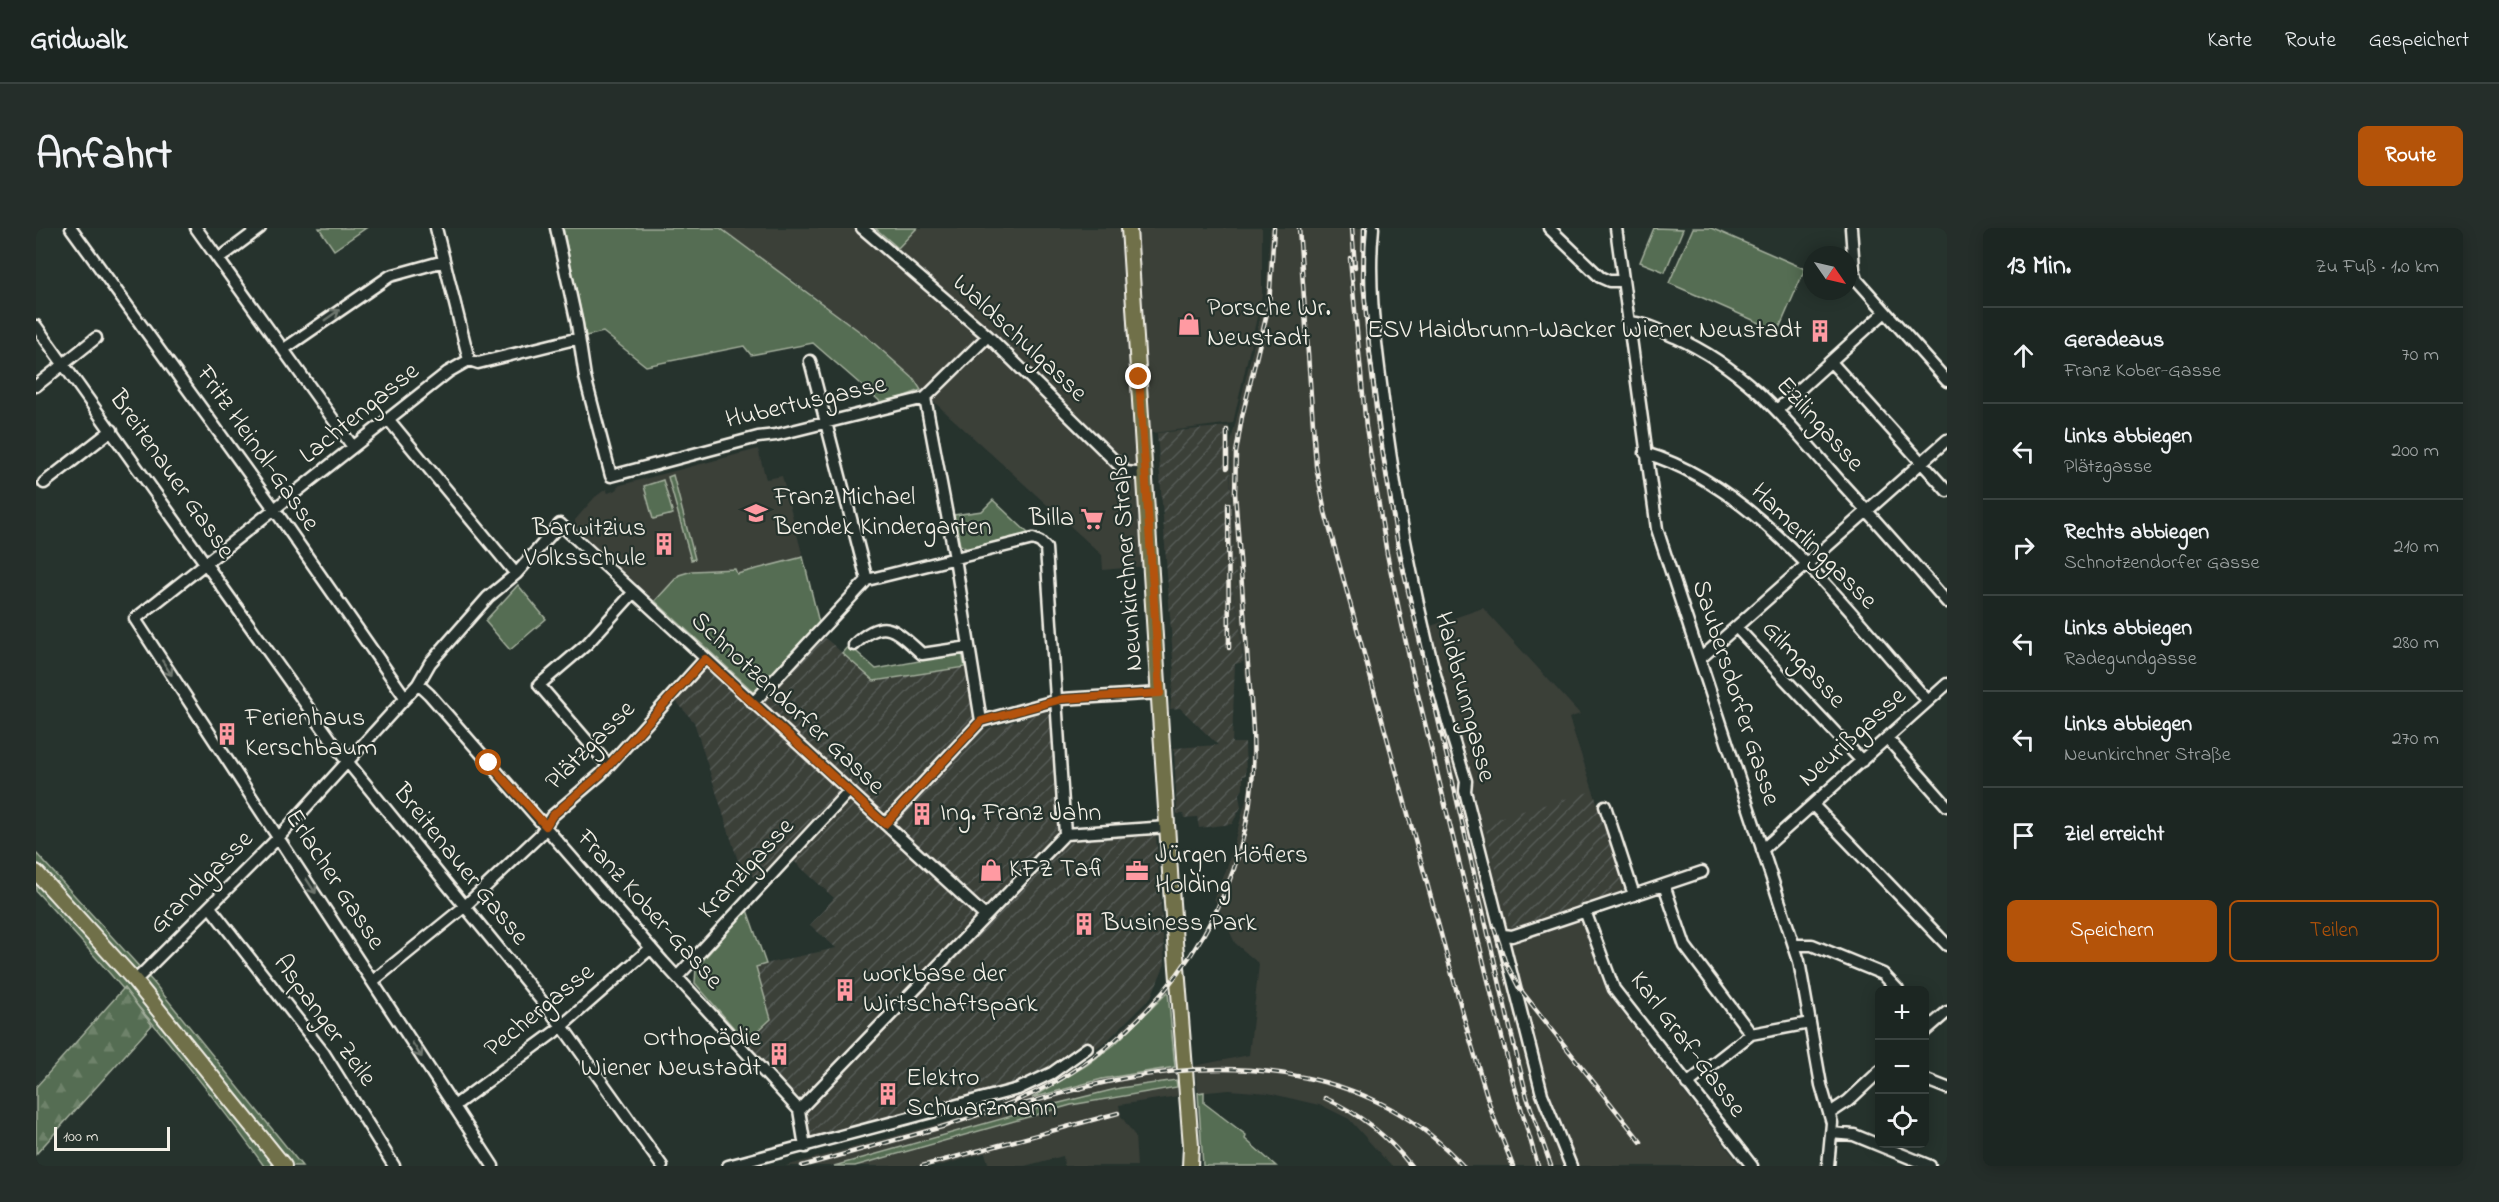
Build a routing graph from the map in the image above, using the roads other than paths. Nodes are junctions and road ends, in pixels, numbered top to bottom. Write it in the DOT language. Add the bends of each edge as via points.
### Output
graph roads {
  1 [pos="71,228"];
  2 [pos="196,228"];
  3 [pos="260,228"];
  4 [pos="436,228"];
  5 [pos="556,228"];
  6 [pos="862,228"];
  7 [pos="1129,228"];
  8 [pos="1372,228"];
  9 [pos="1549,228"];
  10 [pos="1616,228"];
  11 [pos="1851,228"];
  12 [pos="220,258"];
  13 [pos="444,261"];
  14 [pos="1621,281"];
  15 [pos="1885,312"];
  16 [pos="1628,322"];
  17 [pos="36,326"];
  18 [pos="988,336"];
  19 [pos="96,338"];
  20 [pos="579,338"];
  21 [pos="284,349"];
  22 [pos="469,360"];
  23 [pos="810,361"];
  24 [pos="1831,362"];
  25 [pos="64,364"];
  26 [pos="1947,381"];
  27 [pos="36,386"];
  28 [pos="925,398"];
  29 [pos="1777,410"];
  30 [pos="388,419"];
  31 [pos="826,422"];
  32 [pos="112,430"];
  33 [pos="1947,440"];
  34 [pos="353,447"];
  35 [pos="1645,453"];
  36 [pos="1922,463"];
  37 [pos="1146,474"];
  38 [pos="44,483"];
  39 [pos="1947,491"];
  40 [pos="274,511"];
  41 [pos="1867,511"];
  42 [pos="955,558"];
  43 [pos="207,564"];
  44 [pos="1806,565"];
  45 [pos="516,574"];
  46 [pos="867,580"];
  47 [pos="633,593"];
  48 [pos="1947,602"];
  49 [pos="135,620"];
  50 [pos="1736,627"];
  51 [pos="854,645"];
  52 [pos="969,647"];
  53 [pos="1701,658"];
  54 [pos="705,659"];
  55 [pos="418,684"];
  56 [pos="1947,684"];
  57 [pos="1160,693"];
  58 [pos="405,697"];
  59 [pos="1056,700"];
  60 [pos="1928,701"];
  61 [pos="753,703"];
  62 [pos="981,721"];
  63 [pos="1887,738"];
  64 [pos="1862,760"];
  65 [pos="347,761"];
  66 [pos="608,765"];
  67 [pos="849,791"];
  68 [pos="1813,805"];
  69 [pos="1605,806"];
  70 [pos="1947,806"];
  71 [pos="885,824"];
  72 [pos="546,826"];
  73 [pos="1168,826"];
  74 [pos="1065,834"];
  75 [pos="279,837"];
  76 [pos="1762,850"];
  77 [pos="36,872"];
  78 [pos="1702,872"];
  79 [pos="1664,885"];
  80 [pos="1634,895"];
  81 [pos="210,907"];
  82 [pos="464,907"];
  83 [pos="1585,911"];
  84 [pos="985,916"];
  85 [pos="1503,935"];
  86 [pos="1794,945"];
  87 [pos="1947,945"];
  88 [pos="651,948"];
  89 [pos="678,976"];
  90 [pos="135,981"];
  91 [pos="373,981"];
  92 [pos="1894,986"];
  93 [pos="1947,1012"];
  94 [pos="1810,1023"];
  95 [pos="1929,1025"];
  96 [pos="562,1026"];
  97 [pos="1751,1034"];
  98 [pos="1088,1048"];
  99 [pos="1875,1076"];
  100 [pos="1929,1080"];
  101 [pos="1687,1084"];
  102 [pos="1947,1088"];
  103 [pos="454,1106"];
  104 [pos="799,1110"];
  105 [pos="1830,1113"];
  106 [pos="1831,1133"];
  107 [pos="1191,1146"];
  108 [pos="805,1147"];
  109 [pos="284,1166"];
  110 [pos="394,1166"];
  111 [pos="493,1166"];
  112 [pos="662,1166"];
  113 [pos="728,1166"];
  114 [pos="1190,1166"];
  115 [pos="1195,1166"];
  116 [pos="1571,1166"];
  117 [pos="1752,1166"];
  118 [pos="1828,1166"];
  119 [pos="1930,1166"];
  1 -- 40 [label="street, Fritz Heindl-Gasse"];
  2 -- 12 [label="street"];
  3 -- 12 [label="street"];
  4 -- 13 [label="street"];
  5 -- 20 [label="street"];
  6 -- 18 [label="street, Waldschulgasse"];
  7 -- 37 [label="main road, Neunkirchner Straße"];
  8 -- 85 [label="street, Haidbrunngasse" via="1371,276 1378,361 1401,521 1417,604"];
  9 -- 14 [label="street" via="1600,277"];
  10 -- 14 [label="street, Saubersdorfer Gasse"];
  11 -- 15 [label="street" via="1857,280"];
  12 -- 21 [label="street"];
  21 -- 13 [label="street, one-way" via="390,276"];
  13 -- 22 [label="street"];
  14 -- 16 [label="street, Saubersdorfer Gasse"];
  15 -- 24 [label="street"];
  15 -- 26 [label="street"];
  16 -- 29 [label="street, Ezilingasse" via="1661,331 1719,360"];
  16 -- 35 [label="street, Saubersdorfer Gasse"];
  17 -- 25 [label="street, Breitenauer Gasse"];
  18 -- 28 [label="street, Hubertusgasse"];
  18 -- 37 [label="street, Waldschulgasse" via="1126,472"];
  19 -- 25 [label="street"];
  20 -- 22 [label="street, Lachtengasse" via="478,363"];
  20 -- 31 [label="street, Hubertusgasse" via="611,476"];
  21 -- 34 [label="street"];
  22 -- 30 [label="street, Lachtengasse"];
  23 -- 31 [label="street"];
  24 -- 29 [label="street"];
  24 -- 36 [label="street"];
  25 -- 27 [label="street"];
  25 -- 32 [label="street, Breitenauer Gasse"];
  28 -- 31 [label="street, Hubertusgasse"];
  28 -- 42 [label="street"];
  29 -- 41 [label="street, Ezilingasse"];
  30 -- 34 [label="street, Lachtengasse"];
  30 -- 45 [label="street"];
  31 -- 46 [label="street"];
  32 -- 38 [label="street"];
  32 -- 43 [label="street, Breitenauer Gasse"];
  33 -- 36 [label="street"];
  34 -- 40 [label="street, Lachtengasse"];
  35 -- 44 [label="street, Hamerlinggasse" via="1673,461 1724,490"];
  35 -- 53 [label="street, Saubersdorfer Gasse" via="1657,529"];
  36 -- 39 [label="street"];
  36 -- 41 [label="street"];
  37 -- 57 [label="main road, Neunkirchner Straße"];
  40 -- 43 [label="street, Lachtengasse"];
  40 -- 58 [label="street, Fritz Heindl-Gasse"];
  41 -- 44 [label="street"];
  41 -- 48 [label="street, Ezilingasse"];
  42 -- 46 [label="street"];
  42 -- 52 [label="street"];
  42 -- 59 [label="street" via="1033,539 1046,548"];
  43 -- 49 [label="street, Lachtengasse"];
  43 -- 65 [label="street, Breitenauer Gasse"];
  44 -- 50 [label="street"];
  44 -- 60 [label="street, Hamerlinggasse"];
  45 -- 47 [label="street, Schnotzendorfer Gasse" via="560,524"];
  45 -- 55 [label="street" via="488,597 430,663"];
  46 -- 61 [label="street"];
  47 -- 54 [label="street, Schnotzendorfer Gasse"];
  47 -- 66 [label="street" via="587,644 539,685"];
  49 -- 75 [label="street, Erlacher Gasse, one-way"];
  50 -- 53 [label="street"];
  50 -- 64 [label="street, Gilmgasse"];
  51 -- 52 [label="street" via="869,630 881,628 896,631 922,654"];
  52 -- 62 [label="street"];
  53 -- 76 [label="street, Saubersdorfer Gasse"];
  54 -- 61 [label="street, Schnotzendorfer Gasse"];
  54 -- 66 [label="street, Plätzgasse"];
  55 -- 58 [label="street"];
  55 -- 72 [label="street, Franz Kober-Gasse"];
  56 -- 60 [label="street, Neurißgasse"];
  57 -- 59 [label="street"];
  57 -- 73 [label="main road, Neunkirchner Straße"];
  58 -- 65 [label="street"];
  59 -- 62 [label="street"];
  59 -- 74 [label="street"];
  60 -- 63 [label="street, Neurißgasse"];
  61 -- 67 [label="street, Schnotzendorfer Gasse"];
  62 -- 71 [label="street"];
  63 -- 64 [label="street, Neurißgasse"];
  63 -- 70 [label="street"];
  64 -- 68 [label="street, Neurißgasse"];
  65 -- 75 [label="street, Grandlgasse"];
  65 -- 82 [label="street, Breitenauer Gasse"];
  66 -- 72 [label="street, Plätzgasse"];
  67 -- 71 [label="street, Schnotzendorfer Gasse"];
  67 -- 89 [label="street, Kranzlgasse"];
  68 -- 76 [label="street, Neurißgasse"];
  68 -- 87 [label="street"];
  69 -- 80 [label="street"];
  71 -- 84 [label="street, Schnotzendorfer Gasse"];
  72 -- 82 [label="street, Plätzgasse"];
  72 -- 88 [label="street, Franz Kober-Gasse"];
  73 -- 74 [label="street"];
  73 -- 107 [label="main road, Neunkirchner Straße"];
  74 -- 84 [label="street"];
  75 -- 81 [label="street, Grandlgasse"];
  75 -- 91 [label="street, Erlacher Gasse, one-way"];
  76 -- 86 [label="street, Saubersdorfer Gasse"];
  77 -- 90 [label="main road"];
  78 -- 79 [label="street"];
  79 -- 80 [label="street"];
  79 -- 97 [label="street" via="1685,946"];
  80 -- 83 [label="street"];
  81 -- 90 [label="street, Grandlgasse"];
  81 -- 110 [label="street, Aspanger Zeile" via="323,1052"];
  82 -- 91 [label="street, Plätzgasse"];
  82 -- 96 [label="street, Breitenauer Gasse"];
  83 -- 85 [label="street" via="1512,936"];
  83 -- 101 [label="street, Karl Graf-Gasse" via="1614,989"];
  84 -- 104 [label="street"];
  85 -- 116 [label="street, Haidbrunngasse" via="1542,1094"];
  86 -- 92 [label="street" via="1812,945 1883,974"];
  86 -- 94 [label="street, Saubersdorfer Gasse"];
  88 -- 89 [label="street, Franz Kober-Gasse"];
  88 -- 96 [label="street, Pechergasse"];
  89 -- 104 [label="street, Franz Kober-Gasse"];
  90 -- 109 [label="main road"];
  91 -- 103 [label="street, Erlacher Gasse, one-way"];
  93 -- 95 [label="street"];
  94 -- 97 [label="street"];
  94 -- 105 [label="street, Saubersdorfer Gasse"];
  96 -- 103 [label="street, Pechergasse"];
  96 -- 112 [label="street, Breitenauer Gasse"];
  97 -- 101 [label="street"];
  98 -- 108 [label="street" via="1053,1073 1018,1089"];
  99 -- 105 [label="street"];
  100 -- 102 [label="street"];
  101 -- 117 [label="street, Karl Graf-Gasse"];
  103 -- 111 [label="street, Erlacher Gasse"];
  104 -- 108 [label="street"];
  105 -- 106 [label="street, Saubersdorfer Gasse"];
  106 -- 118 [label="street, Saubersdorfer Gasse"];
  106 -- 119 [label="street" via="1854,1135"];
  107 -- 114 [label="main road, Neunkirchner Straße"];
  107 -- 115 [label="main road, Neunkirchner Straße"];
  108 -- 113 [label="street"];
}
